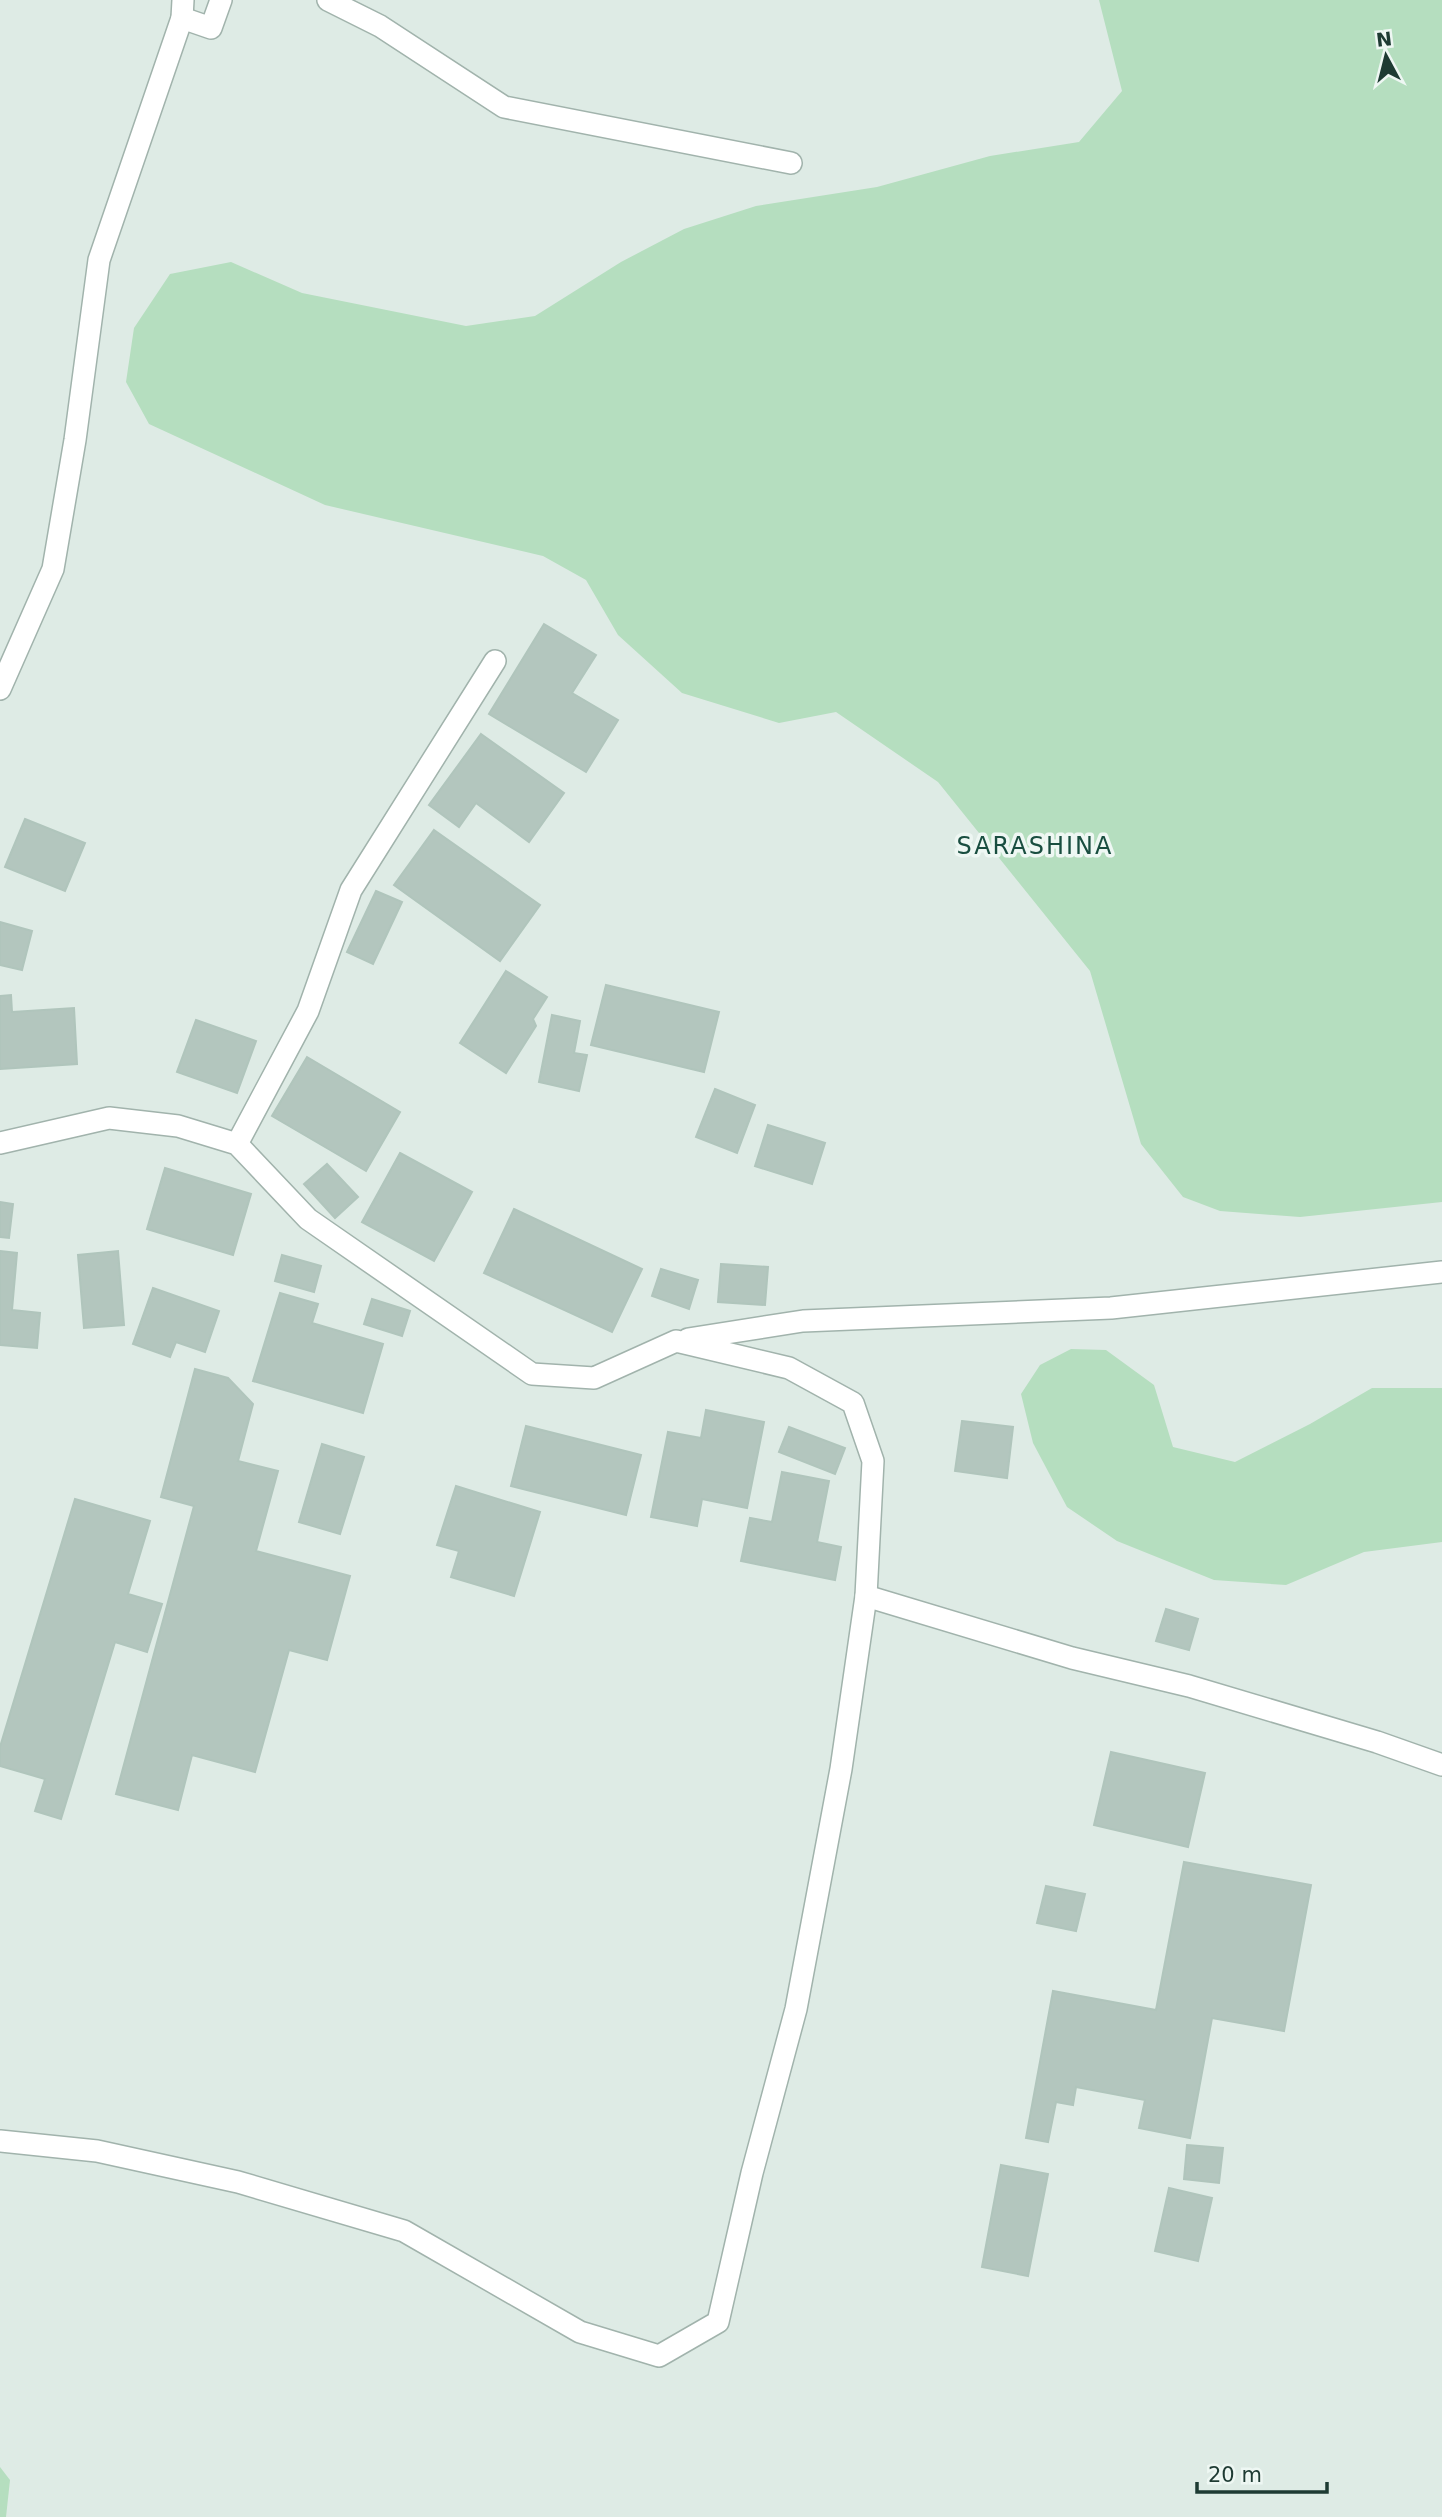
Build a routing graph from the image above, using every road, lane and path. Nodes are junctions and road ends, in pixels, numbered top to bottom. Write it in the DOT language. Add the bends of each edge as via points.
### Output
graph roads {
  1 [pos="221,0"];
  2 [pos="328,0"];
  3 [pos="182,9"];
  4 [pos="791,163"];
  5 [pos="495,661"];
  6 [pos="0,689"];
  7 [pos="0,1143"];
  8 [pos="237,1144"];
  9 [pos="1442,1272"];
  10 [pos="676,1341"];
  11 [pos="866,1596"];
  12 [pos="1442,1765"];
  13 [pos="0,2141"];
  1 -- 3 [label="street" via="211,28"];
  2 -- 4 [label="street" via="380,26 504,107"];
  3 -- 6 [label="street" via="99,260 53,569"];
  5 -- 8 [label="street" via="351,890 308,1011"];
  7 -- 8 [label="street" via="109,1118 178,1126"];
  8 -- 10 [label="street" via="308,1219 532,1374 594,1378"];
  9 -- 10 [label="street" via="1111,1308 803,1321"];
  10 -- 11 [label="street" via="789,1367 853,1403 873,1461"];
  11 -- 12 [label="street" via="1072,1658 1189,1686"];
  11 -- 13 [label="street" via="841,1769 796,2009 718,2322 659,2356 580,2332 404,2231 238,2182 97,2151"];
}
